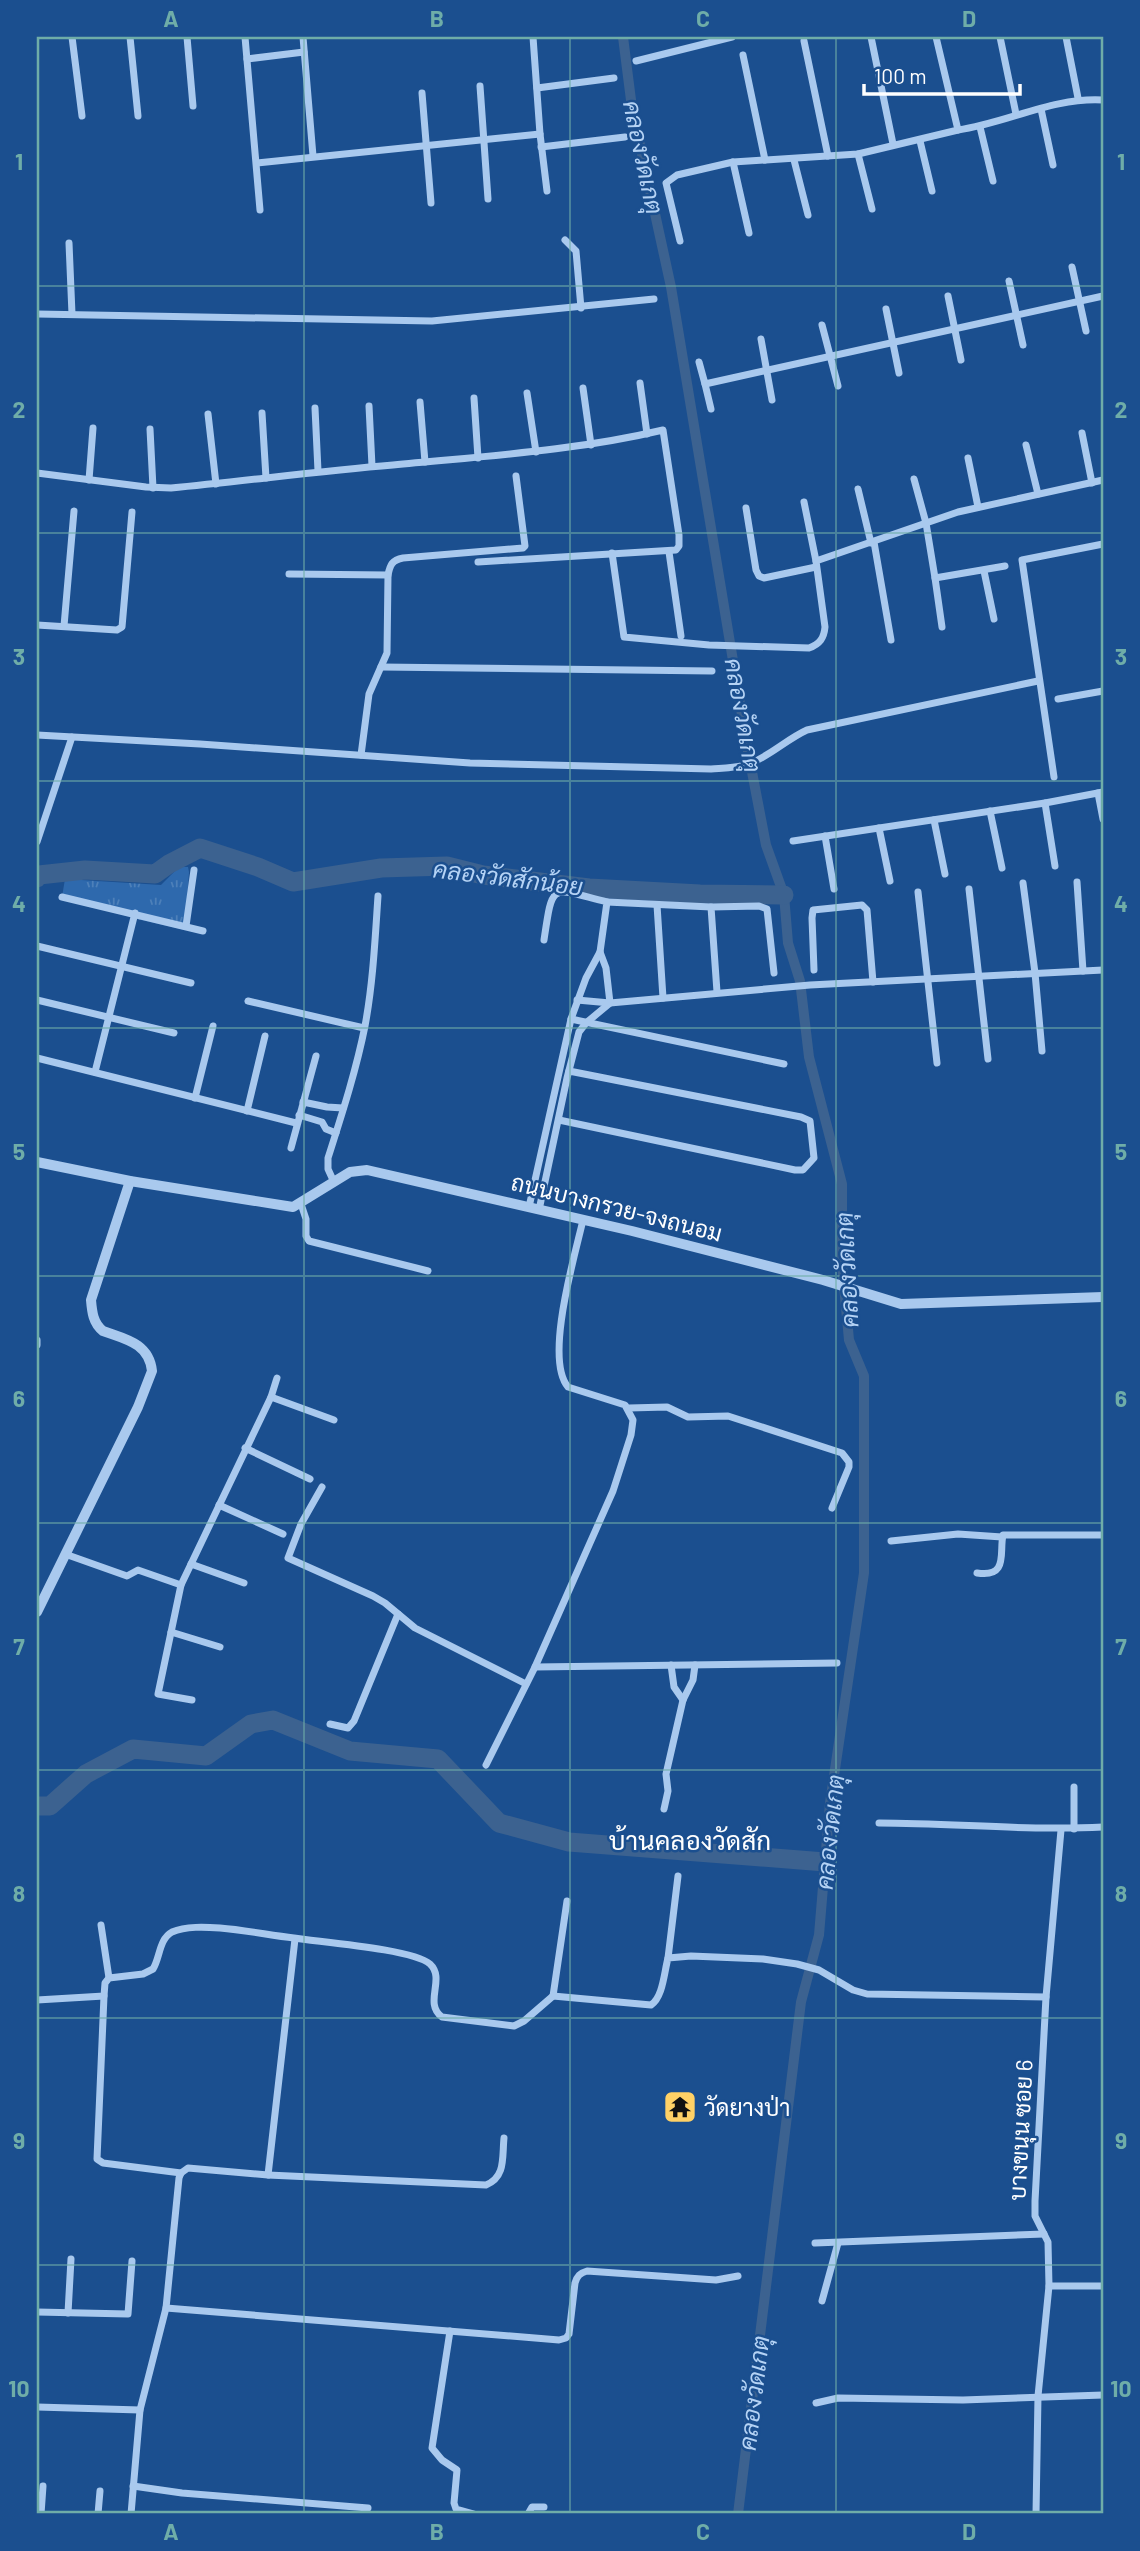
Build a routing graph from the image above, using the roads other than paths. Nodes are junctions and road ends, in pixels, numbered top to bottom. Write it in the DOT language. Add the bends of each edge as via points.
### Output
graph roads {
  1 [pos="72,37"];
  2 [pos="130,37"];
  3 [pos="187,37"];
  4 [pos="245,37"];
  5 [pos="303,37"];
  6 [pos="533,37"];
  7 [pos="732,37"];
  8 [pos="871,37"];
  9 [pos="936,37"];
  10 [pos="1000,37"];
  11 [pos="1066,37"];
  12 [pos="718,38"];
  13 [pos="804,41"];
  14 [pos="304,52"];
  15 [pos="743,55"];
  16 [pos="247,59"];
  17 [pos="636,61"];
  18 [pos="614,78"];
  19 [pos="480,86"];
  20 [pos="537,88"];
  21 [pos="422,93"];
  22 [pos="1078,98"];
  23 [pos="1103,100"];
  24 [pos="193,106"];
  25 [pos="1041,109"];
  26 [pos="1016,114"];
  27 [pos="82,116"];
  28 [pos="138,116"];
  29 [pos="980,127"];
  30 [pos="958,130"];
  31 [pos="540,134"];
  32 [pos="625,138"];
  33 [pos="483,141"];
  34 [pos="920,141"];
  35 [pos="893,144"];
  36 [pos="426,146"];
  37 [pos="541,147"];
  38 [pos="858,154"];
  39 [pos="313,156"];
  40 [pos="828,156"];
  41 [pos="765,160"];
  42 [pos="794,160"];
  43 [pos="733,162"];
  44 [pos="257,163"];
  45 [pos="1053,165"];
  46 [pos="993,181"];
  47 [pos="547,191"];
  48 [pos="932,191"];
  49 [pos="488,199"];
  50 [pos="431,202"];
  51 [pos="260,209"];
  52 [pos="872,209"];
  53 [pos="808,215"];
  54 [pos="749,233"];
  55 [pos="565,240"];
  56 [pos="680,241"];
  57 [pos="69,243"];
  58 [pos="1072,267"];
  59 [pos="1009,281"];
  60 [pos="948,296"];
  61 [pos="1103,296"];
  62 [pos="654,299"];
  63 [pos="1079,301"];
  64 [pos="581,308"];
  65 [pos="886,309"];
  66 [pos="37,314"];
  67 [pos="72,314"];
  68 [pos="1017,315"];
  69 [pos="822,325"];
  70 [pos="955,329"];
  71 [pos="1086,331"];
  72 [pos="761,339"];
  73 [pos="893,342"];
  74 [pos="1023,345"];
  75 [pos="831,356"];
  76 [pos="961,360"];
  77 [pos="699,362"];
  78 [pos="767,370"];
  79 [pos="899,373"];
  80 [pos="640,383"];
  81 [pos="705,384"];
  82 [pos="838,386"];
  83 [pos="583,388"];
  84 [pos="527,393"];
  85 [pos="474,398"];
  86 [pos="772,400"];
  87 [pos="420,402"];
  88 [pos="369,406"];
  89 [pos="315,408"];
  90 [pos="711,409"];
  91 [pos="262,413"];
  92 [pos="208,414"];
  93 [pos="93,428"];
  94 [pos="150,429"];
  95 [pos="1082,433"];
  96 [pos="647,434"];
  97 [pos="591,445"];
  98 [pos="1026,445"];
  99 [pos="536,452"];
  100 [pos="478,458"];
  101 [pos="968,458"];
  102 [pos="425,462"];
  103 [pos="372,467"];
  104 [pos="318,471"];
  105 [pos="37,472"];
  106 [pos="516,476"];
  107 [pos="266,478"];
  108 [pos="914,479"];
  109 [pos="89,480"];
  110 [pos="1103,481"];
  111 [pos="1092,483"];
  112 [pos="216,484"];
  113 [pos="153,488"];
  114 [pos="858,489"];
  115 [pos="1038,494"];
  116 [pos="804,502"];
  117 [pos="978,507"];
  118 [pos="746,508"];
  119 [pos="74,511"];
  120 [pos="132,512"];
  121 [pos="926,523"];
  122 [pos="873,542"];
  123 [pos="1103,544"];
  124 [pos="669,552"];
  125 [pos="612,553"];
  126 [pos="478,562"];
  127 [pos="816,564"];
  128 [pos="1005,566"];
  129 [pos="984,571"];
  130 [pos="289,574"];
  131 [pos="388,575"];
  132 [pos="935,578"];
  133 [pos="994,619"];
  134 [pos="37,625"];
  135 [pos="64,626"];
  136 [pos="942,627"];
  137 [pos="681,636"];
  138 [pos="891,640"];
  139 [pos="381,667"];
  140 [pos="712,671"];
  141 [pos="1038,681"];
  142 [pos="1103,691"];
  143 [pos="1058,699"];
  144 [pos="37,735"];
  145 [pos="72,737"];
  146 [pos="361,755"];
  147 [pos="1054,777"];
  148 [pos="1101,792"];
  149 [pos="1045,803"];
  150 [pos="990,811"];
  151 [pos="37,814"];
  152 [pos="46,815"];
  153 [pos="1103,819"];
  154 [pos="934,820"];
  155 [pos="880,828"];
  156 [pos="825,836"];
  157 [pos="793,841"];
  158 [pos="37,842"];
  159 [pos="1055,866"];
  160 [pos="1002,868"];
  161 [pos="194,870"];
  162 [pos="945,874"];
  163 [pos="890,881"];
  164 [pos="1023,883"];
  165 [pos="1077,883"];
  166 [pos="834,889"];
  167 [pos="969,889"];
  168 [pos="918,892"];
  169 [pos="378,896"];
  170 [pos="62,897"];
  171 [pos="607,902"];
  172 [pos="657,905"];
  173 [pos="711,907"];
  174 [pos="135,913"];
  175 [pos="186,926"];
  176 [pos="203,931"];
  177 [pos="544,940"];
  178 [pos="37,946"];
  179 [pos="600,952"];
  180 [pos="122,967"];
  181 [pos="814,970"];
  182 [pos="1103,970"];
  183 [pos="1083,971"];
  184 [pos="774,973"];
  185 [pos="1035,973"];
  186 [pos="978,975"];
  187 [pos="927,978"];
  188 [pos="873,982"];
  189 [pos="191,983"];
  190 [pos="718,992"];
  191 [pos="663,998"];
  192 [pos="37,1000"];
  193 [pos="577,1000"];
  194 [pos="248,1001"];
  195 [pos="610,1003"];
  196 [pos="109,1017"];
  197 [pos="571,1019"];
  198 [pos="586,1023"];
  199 [pos="213,1026"];
  200 [pos="364,1028"];
  201 [pos="174,1033"];
  202 [pos="265,1036"];
  203 [pos="1042,1051"];
  204 [pos="316,1056"];
  205 [pos="37,1058"];
  206 [pos="988,1059"];
  207 [pos="937,1063"];
  208 [pos="784,1065"];
  209 [pos="95,1072"];
  210 [pos="565,1075"];
  211 [pos="195,1098"];
  212 [pos="303,1102"];
  213 [pos="327,1107"];
  214 [pos="343,1108"];
  215 [pos="247,1111"];
  216 [pos="298,1119"];
  217 [pos="559,1120"];
  218 [pos="322,1122"];
  219 [pos="547,1127"];
  220 [pos="557,1129"];
  221 [pos="336,1133"];
  222 [pos="291,1148"];
  223 [pos="37,1163"];
  224 [pos="333,1180"];
  225 [pos="130,1181"];
  226 [pos="301,1204"];
  227 [pos="534,1209"];
  228 [pos="583,1220"];
  229 [pos="428,1271"];
  230 [pos="1103,1297"];
  231 [pos="277,1378"];
  232 [pos="271,1397"];
  233 [pos="629,1408"];
  234 [pos="334,1420"];
  235 [pos="245,1447"];
  236 [pos="310,1479"];
  237 [pos="322,1487"];
  238 [pos="219,1504"];
  239 [pos="832,1508"];
  240 [pos="283,1534"];
  241 [pos="1103,1535"];
  242 [pos="1002,1537"];
  243 [pos="891,1541"];
  244 [pos="65,1555"];
  245 [pos="191,1564"];
  246 [pos="977,1573"];
  247 [pos="243,1583"];
  248 [pos="181,1586"];
  249 [pos="37,1612"];
  250 [pos="398,1614"];
  251 [pos="171,1632"];
  252 [pos="220,1647"];
  253 [pos="837,1663"];
  254 [pos="671,1665"];
  255 [pos="695,1665"];
  256 [pos="535,1668"];
  257 [pos="526,1684"];
  258 [pos="192,1700"];
  259 [pos="683,1700"];
  260 [pos="330,1724"];
  261 [pos="486,1765"];
  262 [pos="1074,1787"];
  263 [pos="664,1809"];
  264 [pos="878,1823"];
  265 [pos="1103,1827"];
  266 [pos="1074,1829"];
  267 [pos="1061,1830"];
  268 [pos="678,1876"];
  269 [pos="567,1901"];
  270 [pos="102,1925"];
  271 [pos="295,1939"];
  272 [pos="668,1958"];
  273 [pos="109,1978"];
  274 [pos="104,1996"];
  275 [pos="554,1996"];
  276 [pos="1046,1997"];
  277 [pos="37,2000"];
  278 [pos="504,2138"];
  279 [pos="181,2173"];
  280 [pos="268,2175"];
  281 [pos="1044,2234"];
  282 [pos="816,2243"];
  283 [pos="838,2243"];
  284 [pos="71,2259"];
  285 [pos="132,2260"];
  286 [pos="738,2276"];
  287 [pos="1049,2286"];
  288 [pos="1103,2286"];
  289 [pos="822,2301"];
  290 [pos="166,2308"];
  291 [pos="37,2312"];
  292 [pos="68,2313"];
  293 [pos="450,2331"];
  294 [pos="1103,2395"];
  295 [pos="1038,2398"];
  296 [pos="816,2403"];
  297 [pos="37,2407"];
  298 [pos="140,2410"];
  299 [pos="43,2486"];
  300 [pos="133,2486"];
  301 [pos="100,2491"];
  302 [pos="544,2507"];
  303 [pos="368,2508"];
  304 [pos="41,2514"];
  305 [pos="98,2514"];
  306 [pos="131,2514"];
  307 [pos="474,2514"];
  308 [pos="528,2514"];
  309 [pos="1035,2514"];
  1 -- 27 [label="street"];
  2 -- 28 [label="street"];
  3 -- 24 [label="street"];
  4 -- 16 [label="street"];
  5 -- 14 [label="street"];
  6 -- 20 [label="street"];
  7 -- 12 [label="street"];
  8 -- 35 [label="street"];
  9 -- 30 [label="street"];
  10 -- 26 [label="street"];
  11 -- 22 [label="street"];
  12 -- 17 [label="street"];
  13 -- 40 [label="street"];
  14 -- 16 [label="street"];
  14 -- 39 [label="street"];
  15 -- 41 [label="street"];
  16 -- 44 [label="street"];
  18 -- 20 [label="street"];
  19 -- 33 [label="street"];
  20 -- 31 [label="street"];
  21 -- 36 [label="street"];
  22 -- 23 [label="street"];
  22 -- 25 [label="street"];
  25 -- 26 [label="street"];
  25 -- 45 [label="street"];
  26 -- 29 [label="street"];
  29 -- 30 [label="street"];
  29 -- 46 [label="street"];
  30 -- 34 [label="street"];
  31 -- 33 [label="street"];
  31 -- 37 [label="street"];
  32 -- 37 [label="street"];
  33 -- 36 [label="street"];
  33 -- 49 [label="street"];
  34 -- 35 [label="street"];
  34 -- 48 [label="street"];
  35 -- 38 [label="street"];
  36 -- 39 [label="street"];
  36 -- 50 [label="street"];
  37 -- 47 [label="street"];
  38 -- 40 [label="street"];
  38 -- 52 [label="street"];
  39 -- 44 [label="street"];
  40 -- 42 [label="street"];
  41 -- 42 [label="street"];
  41 -- 43 [label="street"];
  42 -- 53 [label="street"];
  43 -- 54 [label="street"];
  43 -- 56 [label="street" via="677,175 666,183"];
  44 -- 51 [label="street"];
  55 -- 64 [label="street" via="576,251"];
  57 -- 67 [label="street"];
  58 -- 63 [label="street"];
  59 -- 68 [label="street"];
  60 -- 70 [label="street"];
  61 -- 63 [label="street"];
  62 -- 64 [label="street"];
  63 -- 68 [label="street"];
  63 -- 71 [label="street"];
  64 -- 67 [label="street" via="432,321"];
  65 -- 73 [label="street"];
  66 -- 67 [label="street"];
  68 -- 70 [label="street"];
  68 -- 74 [label="street"];
  69 -- 75 [label="street"];
  70 -- 73 [label="street"];
  70 -- 76 [label="street"];
  72 -- 78 [label="street"];
  73 -- 75 [label="street"];
  73 -- 79 [label="street"];
  75 -- 78 [label="street"];
  75 -- 82 [label="street"];
  77 -- 81 [label="street"];
  78 -- 81 [label="street"];
  78 -- 86 [label="street"];
  80 -- 96 [label="street"];
  81 -- 90 [label="street"];
  83 -- 97 [label="street"];
  84 -- 99 [label="street"];
  85 -- 100 [label="street"];
  87 -- 102 [label="street"];
  88 -- 103 [label="street"];
  89 -- 104 [label="street"];
  91 -- 107 [label="street"];
  92 -- 112 [label="street"];
  93 -- 109 [label="street"];
  94 -- 113 [label="street"];
  95 -- 111 [label="street"];
  96 -- 97 [label="street"];
  96 -- 124 [label="street" via="663,430 679,546"];
  97 -- 99 [label="street"];
  98 -- 115 [label="street"];
  99 -- 100 [label="street"];
  100 -- 102 [label="street"];
  101 -- 117 [label="street"];
  102 -- 103 [label="street"];
  103 -- 104 [label="street"];
  104 -- 107 [label="street"];
  105 -- 109 [label="street"];
  106 -- 131 [label="street" via="523,548 395,559"];
  107 -- 112 [label="street"];
  108 -- 121 [label="street"];
  109 -- 113 [label="street"];
  110 -- 111 [label="street"];
  111 -- 115 [label="street"];
  112 -- 113 [label="street"];
  114 -- 122 [label="street"];
  115 -- 117 [label="street"];
  116 -- 127 [label="street"];
  117 -- 121 [label="street"];
  118 -- 127 [label="street" via="759,576"];
  119 -- 135 [label="street"];
  120 -- 135 [label="street" via="124,624 117,630"];
  121 -- 122 [label="street"];
  121 -- 132 [label="street"];
  122 -- 127 [label="street"];
  122 -- 138 [label="street"];
  123 -- 141 [label="street" via="1022,561"];
  124 -- 125 [label="street"];
  124 -- 137 [label="street"];
  125 -- 126 [label="street"];
  125 -- 127 [label="street" via="624,637 709,646 817,645 825,627"];
  128 -- 129 [label="street"];
  129 -- 132 [label="street"];
  129 -- 133 [label="street"];
  130 -- 131 [label="street"];
  131 -- 139 [label="street" via="387,653"];
  132 -- 136 [label="street"];
  134 -- 135 [label="street"];
  139 -- 140 [label="street"];
  139 -- 146 [label="street" via="369,694"];
  141 -- 146 [label="street" via="807,730 738,767 543,766"];
  141 -- 147 [label="street"];
  142 -- 143 [label="street"];
  144 -- 145 [label="street"];
  145 -- 146 [label="street"];
  145 -- 152 [label="street"];
  148 -- 149 [label="street"];
  148 -- 153 [label="street"];
  149 -- 150 [label="street"];
  149 -- 159 [label="street"];
  150 -- 154 [label="street"];
  150 -- 160 [label="street"];
  151 -- 152 [label="street"];
  152 -- 158 [label="street"];
  154 -- 155 [label="street"];
  154 -- 162 [label="street"];
  155 -- 156 [label="street"];
  155 -- 163 [label="street"];
  156 -- 157 [label="street"];
  156 -- 166 [label="street"];
  161 -- 175 [label="street"];
  164 -- 185 [label="street"];
  165 -- 183 [label="street"];
  167 -- 186 [label="street"];
  168 -- 187 [label="street"];
  169 -- 200 [label="street"];
  170 -- 174 [label="street"];
  171 -- 172 [label="street"];
  171 -- 177 [label="street" via="561,891 554,894"];
  171 -- 179 [label="street"];
  172 -- 173 [label="street"];
  172 -- 191 [label="street"];
  173 -- 184 [label="street" via="767,909"];
  173 -- 190 [label="street"];
  174 -- 175 [label="street"];
  174 -- 180 [label="street"];
  175 -- 176 [label="street"];
  178 -- 180 [label="street"];
  179 -- 193 [label="street"];
  179 -- 195 [label="street"];
  180 -- 189 [label="street"];
  180 -- 196 [label="street"];
  181 -- 188 [label="street" via="813,910 862,905 867,910"];
  182 -- 183 [label="street"];
  183 -- 185 [label="street"];
  185 -- 186 [label="street"];
  185 -- 203 [label="street"];
  186 -- 187 [label="street"];
  186 -- 206 [label="street"];
  187 -- 188 [label="street"];
  187 -- 207 [label="street"];
  188 -- 190 [label="street"];
  190 -- 191 [label="street"];
  191 -- 195 [label="street"];
  192 -- 196 [label="street"];
  193 -- 195 [label="street"];
  193 -- 197 [label="street"];
  194 -- 200 [label="street"];
  195 -- 198 [label="street"];
  196 -- 201 [label="street"];
  196 -- 209 [label="street"];
  197 -- 198 [label="street"];
  197 -- 210 [label="street"];
  198 -- 208 [label="street"];
  198 -- 210 [label="street"];
  199 -- 211 [label="street"];
  200 -- 214 [label="street"];
  202 -- 215 [label="street"];
  204 -- 212 [label="street"];
  205 -- 209 [label="street"];
  209 -- 211 [label="street"];
  210 -- 217 [label="street"];
  210 -- 217 [label="street" via="801,1117 810,1121 814,1158 803,1170 795,1170"];
  210 -- 219 [label="street"];
  211 -- 215 [label="street"];
  212 -- 213 [label="street"];
  212 -- 216 [label="street"];
  213 -- 214 [label="street"];
  213 -- 218 [label="street"];
  214 -- 221 [label="street"];
  215 -- 216 [label="street"];
  216 -- 218 [label="street"];
  216 -- 222 [label="street"];
  217 -- 220 [label="street"];
  218 -- 221 [label="street"];
  219 -- 220 [label="street"];
  219 -- 227 [label="street"];
  220 -- 227 [label="street"];
  221 -- 224 [label="street" via="327,1163"];
  223 -- 225 [label="street"];
  224 -- 226 [label="street, ถนนบางกรวย-จงถนอม"];
  224 -- 227 [label="street, ถนนบางกรวย-จงถนอม" via="367,1170"];
  225 -- 226 [label="street" via="282,1206"];
  225 -- 244 [label="street" via="91,1300 92,1313 103,1331 145,1350 152,1371"];
  226 -- 229 [label="street" via="309,1241"];
  227 -- 228 [label="street, ถนนบางกรวย-จงถนอม"];
  228 -- 230 [label="street, ถนนบางกรวย-จงถนอม" via="901,1304"];
  228 -- 233 [label="street" via="565,1295 561,1373 568,1387"];
  231 -- 232 [label="street"];
  232 -- 234 [label="street"];
  232 -- 235 [label="street"];
  233 -- 239 [label="street" via="667,1407 693,1417 728,1416 842,1453 849,1467"];
  233 -- 256 [label="street" via="631,1435 613,1490"];
  235 -- 236 [label="street"];
  235 -- 238 [label="street"];
  237 -- 250 [label="street" via="288,1558 373,1595"];
  238 -- 240 [label="street"];
  238 -- 245 [label="street"];
  241 -- 242 [label="street"];
  242 -- 243 [label="street" via="958,1534"];
  242 -- 246 [label="street" via="998,1567 988,1574"];
  244 -- 248 [label="street" via="127,1576 138,1570"];
  244 -- 249 [label="street"];
  245 -- 247 [label="street"];
  245 -- 248 [label="street"];
  248 -- 251 [label="street"];
  250 -- 257 [label="street" via="415,1628"];
  250 -- 260 [label="street" via="354,1721 348,1728"];
  251 -- 252 [label="street"];
  251 -- 258 [label="street" via="158,1694"];
  253 -- 255 [label="street"];
  254 -- 255 [label="street"];
  254 -- 256 [label="street"];
  254 -- 259 [label="street" via="674,1687"];
  255 -- 259 [label="street"];
  256 -- 257 [label="street"];
  257 -- 261 [label="street"];
  259 -- 263 [label="street" via="666,1774"];
  262 -- 266 [label="street"];
  264 -- 267 [label="street"];
  265 -- 266 [label="street"];
  266 -- 267 [label="street"];
  267 -- 276 [label="street, บางขนุน ซอย 6"];
  268 -- 272 [label="street"];
  269 -- 275 [label="street"];
  270 -- 273 [label="street"];
  271 -- 273 [label="street" via="186,1928 166,1938 148,1973"];
  271 -- 275 [label="street" via="367,1947 428,1962 436,1974 434,2010 442,2017 514,2026"];
  271 -- 280 [label="street"];
  272 -- 275 [label="street" via="658,1997 651,2006"];
  272 -- 276 [label="street" via="691,1955 797,1964 819,1970 860,1993"];
  273 -- 274 [label="street"];
  274 -- 277 [label="street"];
  274 -- 279 [label="street" via="97,2159"];
  276 -- 281 [label="street, บางขนุน ซอย 6" via="1035,2211"];
  278 -- 280 [label="street" via="500,2174 486,2185"];
  279 -- 280 [label="street" via="188,2168"];
  279 -- 290 [label="street"];
  281 -- 283 [label="street"];
  281 -- 287 [label="street, บางขนุน ซอย 6"];
  282 -- 283 [label="street"];
  283 -- 289 [label="street"];
  284 -- 292 [label="street"];
  285 -- 292 [label="street" via="128,2314"];
  286 -- 293 [label="street" via="716,2280 587,2271 577,2277 566,2338"];
  287 -- 288 [label="street"];
  287 -- 295 [label="street, บางขนุน ซอย 6"];
  290 -- 293 [label="street"];
  290 -- 298 [label="street"];
  291 -- 292 [label="street"];
  293 -- 307 [label="street" via="432,2448 457,2470 456,2509"];
  294 -- 295 [label="street"];
  295 -- 296 [label="street" via="838,2398"];
  295 -- 309 [label="street, บางขนุน ซอย 6"];
  297 -- 298 [label="street"];
  298 -- 300 [label="street"];
  299 -- 304 [label="street"];
  300 -- 303 [label="street"];
  300 -- 306 [label="street"];
  301 -- 305 [label="street"];
  302 -- 308 [label="street" via="533,2507"];
}
